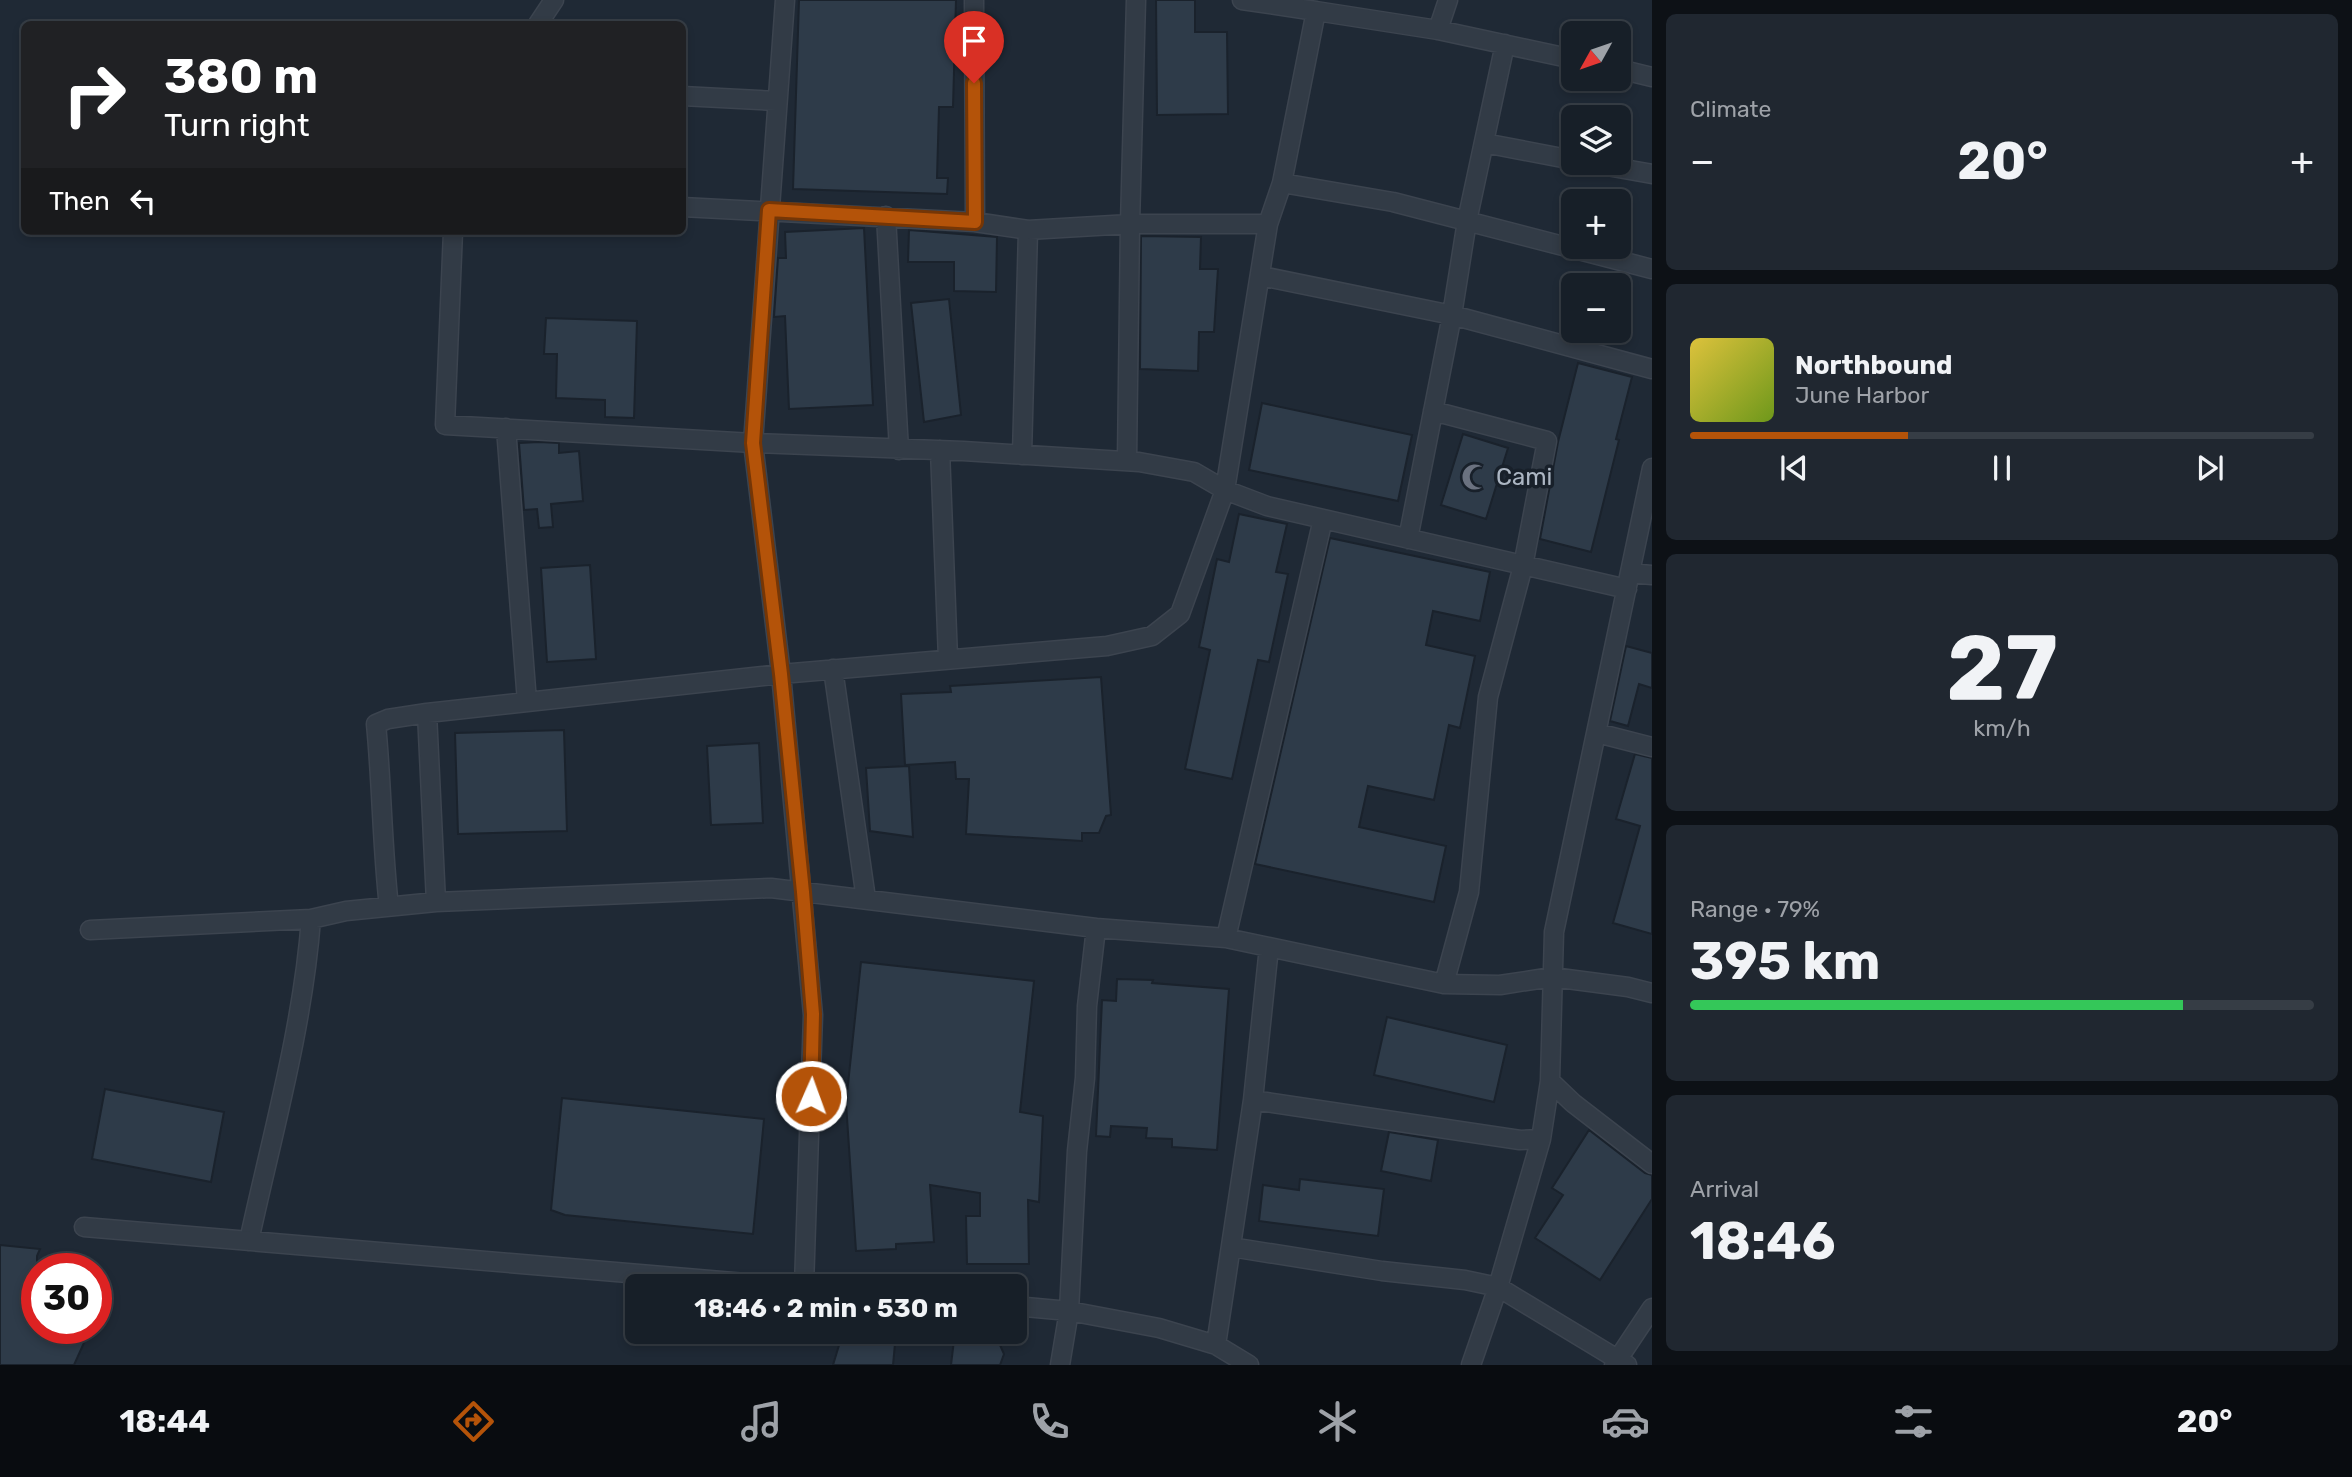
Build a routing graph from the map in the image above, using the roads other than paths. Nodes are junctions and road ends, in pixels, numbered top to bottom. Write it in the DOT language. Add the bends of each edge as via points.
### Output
graph roads {
  1 [pos="554,0"];
  2 [pos="785,0"];
  3 [pos="974,0"];
  4 [pos="1136,0"];
  5 [pos="1242,0"];
  6 [pos="1448,0"];
  7 [pos="1316,11"];
  8 [pos="540,21"];
  9 [pos="1438,30"];
  10 [pos="1505,44"];
  11 [pos="1561,56"];
  12 [pos="1631,72"];
  13 [pos="1652,77"];
  14 [pos="686,96"];
  15 [pos="777,101"];
  16 [pos="1484,143"];
  17 [pos="1561,158"];
  18 [pos="1631,170"];
  19 [pos="1652,174"];
  20 [pos="1282,183"];
  21 [pos="686,207"];
  22 [pos="769,210"];
  23 [pos="886,216"];
  24 [pos="1467,221"];
  25 [pos="975,222"];
  26 [pos="1130,223"];
  27 [pos="1268,225"];
  28 [pos="1028,230"];
  29 [pos="453,235"];
  30 [pos="1652,269"];
  31 [pos="1261,276"];
  32 [pos="1452,315"];
  33 [pos="1652,369"];
  34 [pos="1433,411"];
  35 [pos="506,428"];
  36 [pos="753,443"];
  37 [pos="898,450"];
  38 [pos="940,450"];
  39 [pos="1022,455"];
  40 [pos="1127,461"];
  41 [pos="1652,468"];
  42 [pos="1225,491"];
  43 [pos="1323,519"];
  44 [pos="1408,539"];
  45 [pos="1523,566"];
  46 [pos="1652,575"];
  47 [pos="1629,581"];
  48 [pos="948,659"];
  49 [pos="833,669"];
  50 [pos="781,674"];
  51 [pos="527,702"];
  52 [pos="428,713"];
  53 [pos="1597,733"];
  54 [pos="1652,747"];
  55 [pos="803,892"];
  56 [pos="866,899"];
  57 [pos="436,902"];
  58 [pos="389,907"];
  59 [pos="311,919"];
  60 [pos="1096,928"];
  61 [pos="90,930"];
  62 [pos="1226,938"];
  63 [pos="1269,947"];
  64 [pos="1552,977"];
  65 [pos="1444,984"];
  66 [pos="1652,993"];
  67 [pos="1550,1081"];
  68 [pos="1254,1100"];
  69 [pos="1541,1139"];
  70 [pos="1652,1164"];
  71 [pos="84,1227"];
  72 [pos="249,1241"];
  73 [pos="1231,1247"];
  74 [pos="639,1274"];
  75 [pos="804,1274"];
  76 [pos="1498,1287"];
  77 [pos="1027,1307"];
  78 [pos="1652,1308"];
  79 [pos="1069,1311"];
  80 [pos="1216,1345"];
  81 [pos="1619,1363"];
  82 [pos="1060,1365"];
  83 [pos="1249,1365"];
  84 [pos="1471,1365"];
  1 -- 8 [label="street"];
  2 -- 15 [label="street"];
  3 -- 25 [label="street"];
  4 -- 26 [label="street"];
  5 -- 7 [label="street"];
  6 -- 9 [label="street"];
  7 -- 9 [label="street"];
  7 -- 20 [label="street"];
  9 -- 10 [label="street"];
  10 -- 11 [label="street"];
  10 -- 16 [label="street"];
  12 -- 13 [label="street"];
  14 -- 15 [label="street"];
  15 -- 22 [label="street"];
  16 -- 17 [label="street"];
  16 -- 24 [label="street"];
  18 -- 19 [label="street"];
  20 -- 24 [label="street" via="1393,202"];
  20 -- 27 [label="street"];
  21 -- 22 [label="street"];
  22 -- 23 [label="street"];
  22 -- 36 [label="street"];
  23 -- 25 [label="street"];
  23 -- 37 [label="street"];
  24 -- 30 [label="street"];
  24 -- 32 [label="street"];
  25 -- 28 [label="street"];
  26 -- 27 [label="street"];
  26 -- 28 [label="street"];
  26 -- 40 [label="street"];
  27 -- 31 [label="street"];
  28 -- 39 [label="street"];
  29 -- 35 [label="street" via="445,425"];
  31 -- 32 [label="street"];
  31 -- 42 [label="street"];
  32 -- 33 [label="street"];
  32 -- 34 [label="street"];
  34 -- 44 [label="street"];
  34 -- 45 [label="street" via="1547,441"];
  35 -- 36 [label="street"];
  35 -- 51 [label="street"];
  36 -- 37 [label="street"];
  36 -- 50 [label="street"];
  37 -- 38 [label="street"];
  38 -- 39 [label="street"];
  38 -- 48 [label="street"];
  39 -- 40 [label="street"];
  40 -- 42 [label="street" via="1194,472"];
  41 -- 47 [label="street"];
  42 -- 43 [label="street"];
  42 -- 48 [label="street" via="1180,614 1152,636 1107,646"];
  43 -- 44 [label="street"];
  43 -- 62 [label="street"];
  44 -- 45 [label="street"];
  45 -- 47 [label="street"];
  45 -- 65 [label="street" via="1488,697 1469,892"];
  46 -- 47 [label="street"];
  47 -- 53 [label="street"];
  48 -- 49 [label="street"];
  49 -- 50 [label="street"];
  49 -- 56 [label="street"];
  50 -- 51 [label="street"];
  50 -- 55 [label="street"];
  51 -- 52 [label="street"];
  52 -- 57 [label="street"];
  52 -- 58 [label="street" via="376,724"];
  53 -- 54 [label="street"];
  53 -- 64 [label="street" via="1554,932"];
  55 -- 56 [label="street"];
  55 -- 57 [label="street" via="771,888"];
  55 -- 75 [label="street" via="813,1014"];
  56 -- 60 [label="street"];
  57 -- 58 [label="street"];
  58 -- 59 [label="street"];
  59 -- 61 [label="street"];
  59 -- 72 [label="street" via="299,1011"];
  60 -- 62 [label="street"];
  60 -- 79 [label="street"];
  62 -- 63 [label="street"];
  63 -- 65 [label="street"];
  63 -- 68 [label="street"];
  64 -- 65 [label="street" via="1500,985"];
  64 -- 66 [label="street"];
  64 -- 67 [label="street"];
  67 -- 69 [label="street"];
  67 -- 70 [label="street"];
  68 -- 69 [label="street" via="1520,1140"];
  68 -- 73 [label="street"];
  69 -- 76 [label="street"];
  71 -- 72 [label="street"];
  72 -- 74 [label="street"];
  73 -- 76 [label="street"];
  73 -- 80 [label="street"];
  76 -- 81 [label="street"];
  76 -- 84 [label="street"];
  77 -- 79 [label="street"];
  78 -- 81 [label="street"];
  79 -- 80 [label="street" via="1159,1328"];
  79 -- 82 [label="street"];
  80 -- 83 [label="street"];
}
